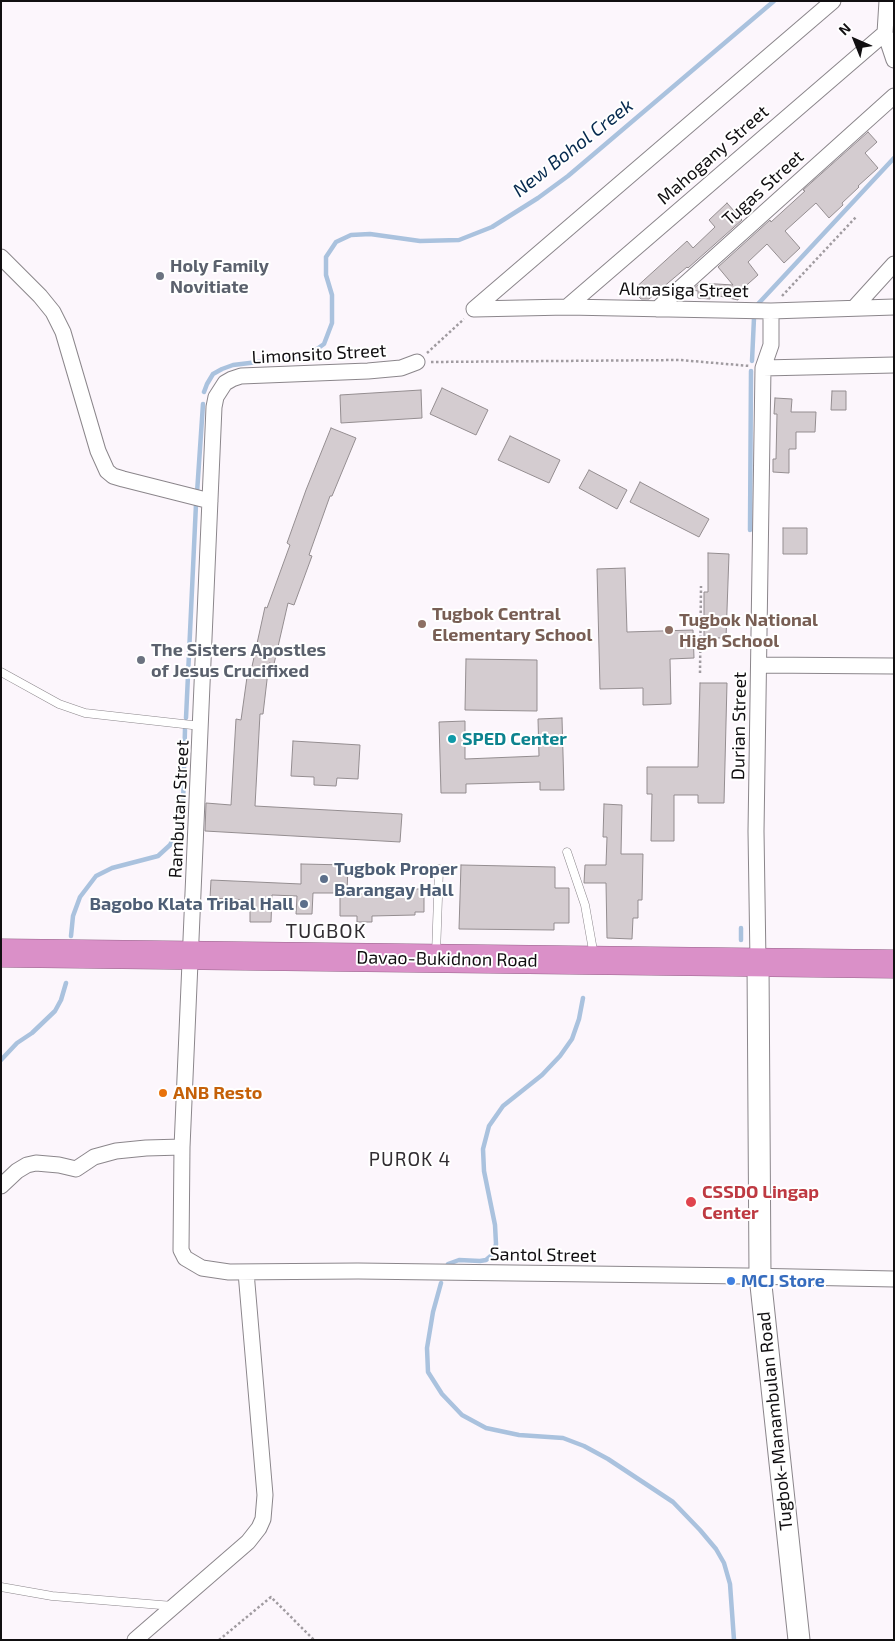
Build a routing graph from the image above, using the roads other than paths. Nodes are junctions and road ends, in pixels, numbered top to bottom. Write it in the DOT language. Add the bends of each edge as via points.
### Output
graph roads {
  1 [pos="833,1"];
  2 [pos="887,1"];
  3 [pos="885,33"];
  4 [pos="894,60"];
  5 [pos="894,96"];
  6 [pos="1,257"];
  7 [pos="894,264"];
  8 [pos="567,306"];
  9 [pos="894,307"];
  10 [pos="854,308"];
  11 [pos="657,309"];
  12 [pos="771,311"];
  13 [pos="417,362"];
  14 [pos="894,365"];
  15 [pos="757,367"];
  16 [pos="224,383"];
  17 [pos="210,501"];
  18 [pos="759,665"];
  19 [pos="894,666"];
  20 [pos="1,672"];
  21 [pos="201,726"];
  22 [pos="567,852"];
  23 [pos="438,868"];
  24 [pos="1,953"];
  25 [pos="190,956"];
  26 [pos="436,959"];
  27 [pos="595,961"];
  28 [pos="758,962"];
  29 [pos="894,964"];
  30 [pos="182,1147"];
  31 [pos="1,1186"];
  32 [pos="193,1264"];
  33 [pos="246,1272"];
  34 [pos="760,1276"];
  35 [pos="894,1279"];
  36 [pos="1,1587"];
  37 [pos="175,1606"];
  38 [pos="135,1640"];
  39 [pos="799,1640"];
  1 -- 8 [label="street, Almasiga Street" via="474,310"];
  2 -- 3 [label="street"];
  3 -- 4 [label="street"];
  3 -- 8 [label="street, Mahogany Street"];
  5 -- 11 [label="street, Tugas Street"];
  6 -- 17 [label="street" via="40,296 63,332 98,451 107,470 123,479"];
  7 -- 10 [label="street"];
  8 -- 11 [label="street, Almasiga Street"];
  9 -- 10 [label="street, Almasiga Street"];
  10 -- 12 [label="street, Almasiga Street"];
  11 -- 12 [label="street, Almasiga Street"];
  12 -- 15 [label="street, Durian Street" via="770,350"];
  13 -- 16 [label="street, Limonsito Street" via="401,368 241,376"];
  14 -- 15 [label="street"];
  15 -- 18 [label="street, Durian Street"];
  16 -- 17 [label="street, Rambutan Street" via="214,407"];
  17 -- 21 [label="street, Rambutan Street"];
  18 -- 19 [label="street"];
  18 -- 28 [label="street, Durian Street"];
  20 -- 21 [label="lane" via="59,704 85,713"];
  21 -- 25 [label="street, Rambutan Street"];
  22 -- 27 [label="lane" via="585,905"];
  23 -- 26 [label="lane"];
  24 -- 25 [label="highway, Davao-Bukidnon Road"];
  25 -- 26 [label="highway, Davao-Bukidnon Road"];
  25 -- 30 [label="street, Rambutan Street"];
  26 -- 27 [label="highway, Davao-Bukidnon Road"];
  27 -- 28 [label="highway, Davao-Bukidnon Road"];
  28 -- 29 [label="highway, Davao-Bukidnon Road"];
  28 -- 34 [label="street, Tugbok-Manambulan Road"];
  30 -- 31 [label="street" via="116,1151 94,1157 76,1169 36,1163 17,1171"];
  30 -- 32 [label="street, Rambutan Street" via="181,1250"];
  32 -- 33 [label="street, Santol Street" via="214,1271"];
  33 -- 34 [label="street, Santol Street"];
  33 -- 37 [label="street" via="266,1495 263,1519 248,1542"];
  34 -- 35 [label="street, Santol Street"];
  34 -- 39 [label="street, Tugbok-Manambulan Road"];
  36 -- 37 [label="lane" via="52,1596"];
  37 -- 38 [label="street"];
}
